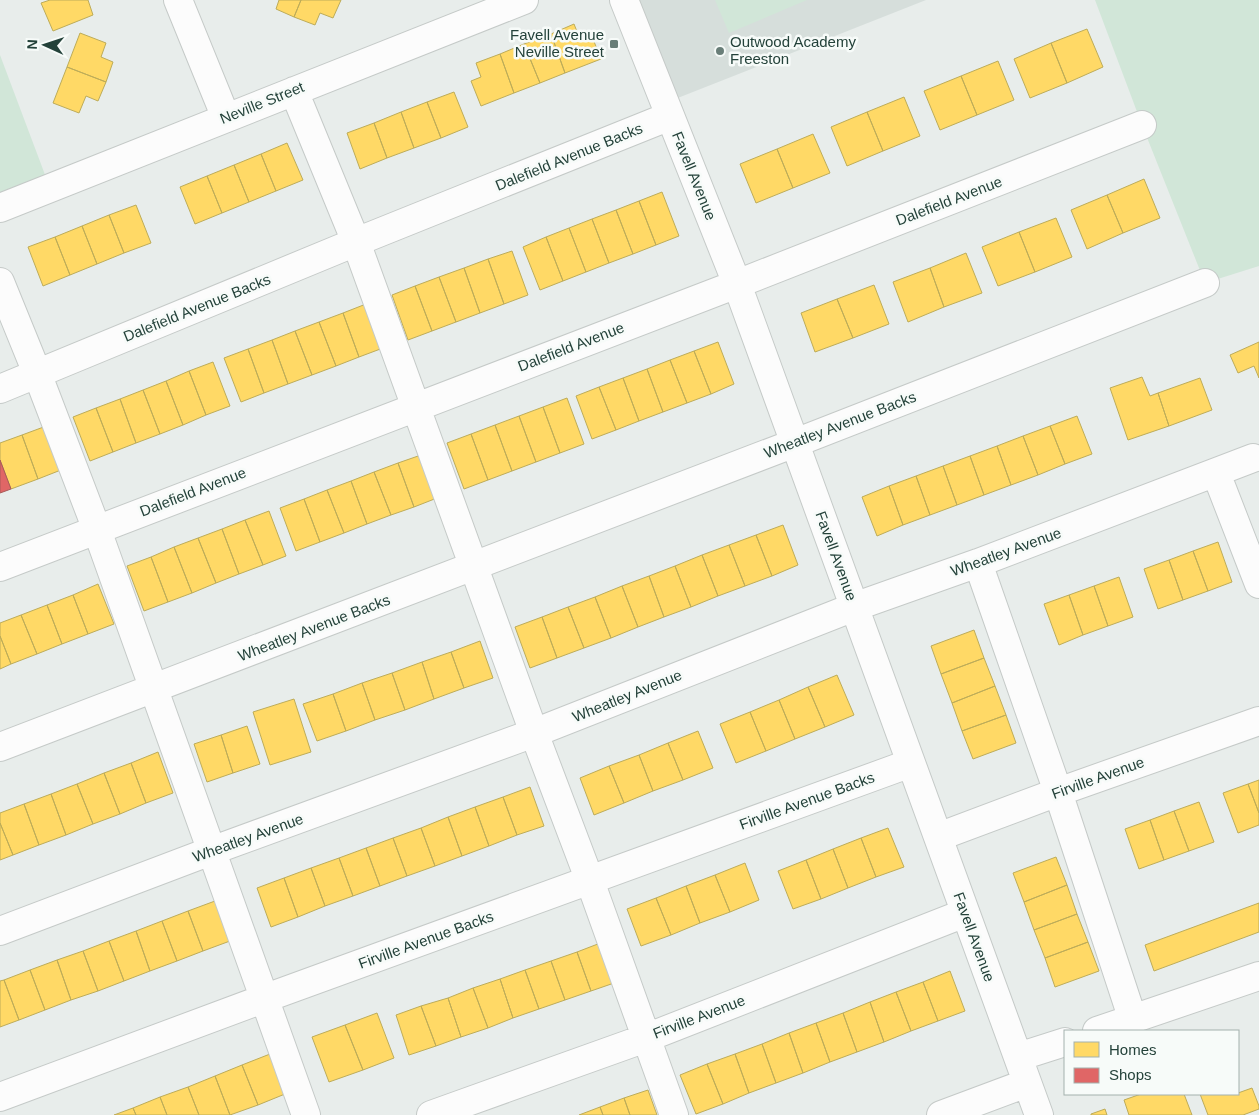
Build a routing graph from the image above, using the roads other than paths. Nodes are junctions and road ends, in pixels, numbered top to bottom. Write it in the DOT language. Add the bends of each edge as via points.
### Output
graph roads {
  1 [pos="178,0"];
  2 [pos="524,0"];
  3 [pos="624,0"];
  4 [pos="294,91"];
  5 [pos="670,116"];
  6 [pos="226,118"];
  7 [pos="1142,125"];
  8 [pos="0,208"];
  9 [pos="356,242"];
  10 [pos="0,282"];
  11 [pos="1205,283"];
  12 [pos="737,284"];
  13 [pos="38,373"];
  14 [pos="0,389"];
  15 [pos="416,407"];
  16 [pos="795,443"];
  17 [pos="1253,458"];
  18 [pos="1216,473"];
  19 [pos="96,530"];
  20 [pos="978,562"];
  21 [pos="474,566"];
  22 [pos="0,567"];
  23 [pos="1259,584"];
  24 [pos="854,607"];
  25 [pos="154,689"];
  26 [pos="1259,720"];
  27 [pos="534,733"];
  28 [pos="0,747"];
  29 [pos="911,763"];
  30 [pos="1058,792"];
  31 [pos="938,837"];
  32 [pos="210,851"];
  33 [pos="590,881"];
  34 [pos="965,914"];
  35 [pos="0,931"];
  36 [pos="1259,976"];
  37 [pos="263,999"];
  38 [pos="1133,1020"];
  39 [pos="1100,1030"];
  40 [pos="646,1038"];
  41 [pos="1064,1042"];
  42 [pos="1018,1057"];
  43 [pos="1027,1084"];
  44 [pos="0,1097"];
  45 [pos="306,1115"];
  46 [pos="430,1115"];
  47 [pos="674,1115"];
  48 [pos="942,1115"];
  49 [pos="1039,1115"];
  1 -- 6 [label="street"];
  2 -- 4 [label="street, Neville Street"];
  3 -- 5 [label="street, Favell Avenue"];
  4 -- 6 [label="street, Neville Street"];
  4 -- 9 [label="street"];
  5 -- 9 [label="street, Dalefield Avenue Backs"];
  5 -- 12 [label="street, Favell Avenue"];
  6 -- 8 [label="street, Neville Street"];
  7 -- 12 [label="street, Dalefield Avenue"];
  9 -- 13 [label="street, Dalefield Avenue Backs"];
  9 -- 15 [label="street"];
  10 -- 13 [label="street"];
  11 -- 16 [label="street, Wheatley Avenue Backs"];
  12 -- 15 [label="street, Dalefield Avenue"];
  12 -- 16 [label="street, Favell Avenue"];
  13 -- 14 [label="street, Dalefield Avenue Backs"];
  13 -- 19 [label="street"];
  15 -- 19 [label="street, Dalefield Avenue"];
  15 -- 21 [label="street"];
  16 -- 21 [label="street, Wheatley Avenue Backs"];
  16 -- 24 [label="street, Favell Avenue"];
  17 -- 18 [label="street, Wheatley Avenue"];
  18 -- 20 [label="street, Wheatley Avenue"];
  18 -- 23 [label="street"];
  19 -- 22 [label="street, Dalefield Avenue"];
  19 -- 25 [label="street"];
  20 -- 24 [label="street, Wheatley Avenue"];
  20 -- 30 [label="street"];
  21 -- 25 [label="street, Wheatley Avenue Backs"];
  21 -- 27 [label="street"];
  24 -- 27 [label="street, Wheatley Avenue"];
  24 -- 29 [label="street, Favell Avenue"];
  25 -- 28 [label="street, Wheatley Avenue Backs"];
  25 -- 32 [label="street"];
  26 -- 30 [label="street, Firville Avenue"];
  27 -- 32 [label="street, Wheatley Avenue"];
  27 -- 33 [label="street"];
  29 -- 31 [label="street, Favell Avenue"];
  29 -- 33 [label="street, Firville Avenue Backs"];
  30 -- 31 [label="street, Firville Avenue"];
  30 -- 38 [label="street"];
  31 -- 34 [label="street, Favell Avenue"];
  32 -- 35 [label="street, Wheatley Avenue"];
  32 -- 37 [label="street"];
  33 -- 37 [label="street, Firville Avenue Backs"];
  33 -- 40 [label="street"];
  34 -- 40 [label="street, Firville Avenue"];
  34 -- 42 [label="street, Favell Avenue"];
  36 -- 38 [label="street"];
  37 -- 44 [label="street, Firville Avenue Backs"];
  37 -- 45 [label="street"];
  38 -- 39 [label="street"];
  40 -- 46 [label="street, Firville Avenue"];
  40 -- 47 [label="street"];
  41 -- 42 [label="street"];
  42 -- 43 [label="street, Favell Avenue"];
  43 -- 48 [label="street"];
  43 -- 49 [label="street, Favell Avenue"];
}
